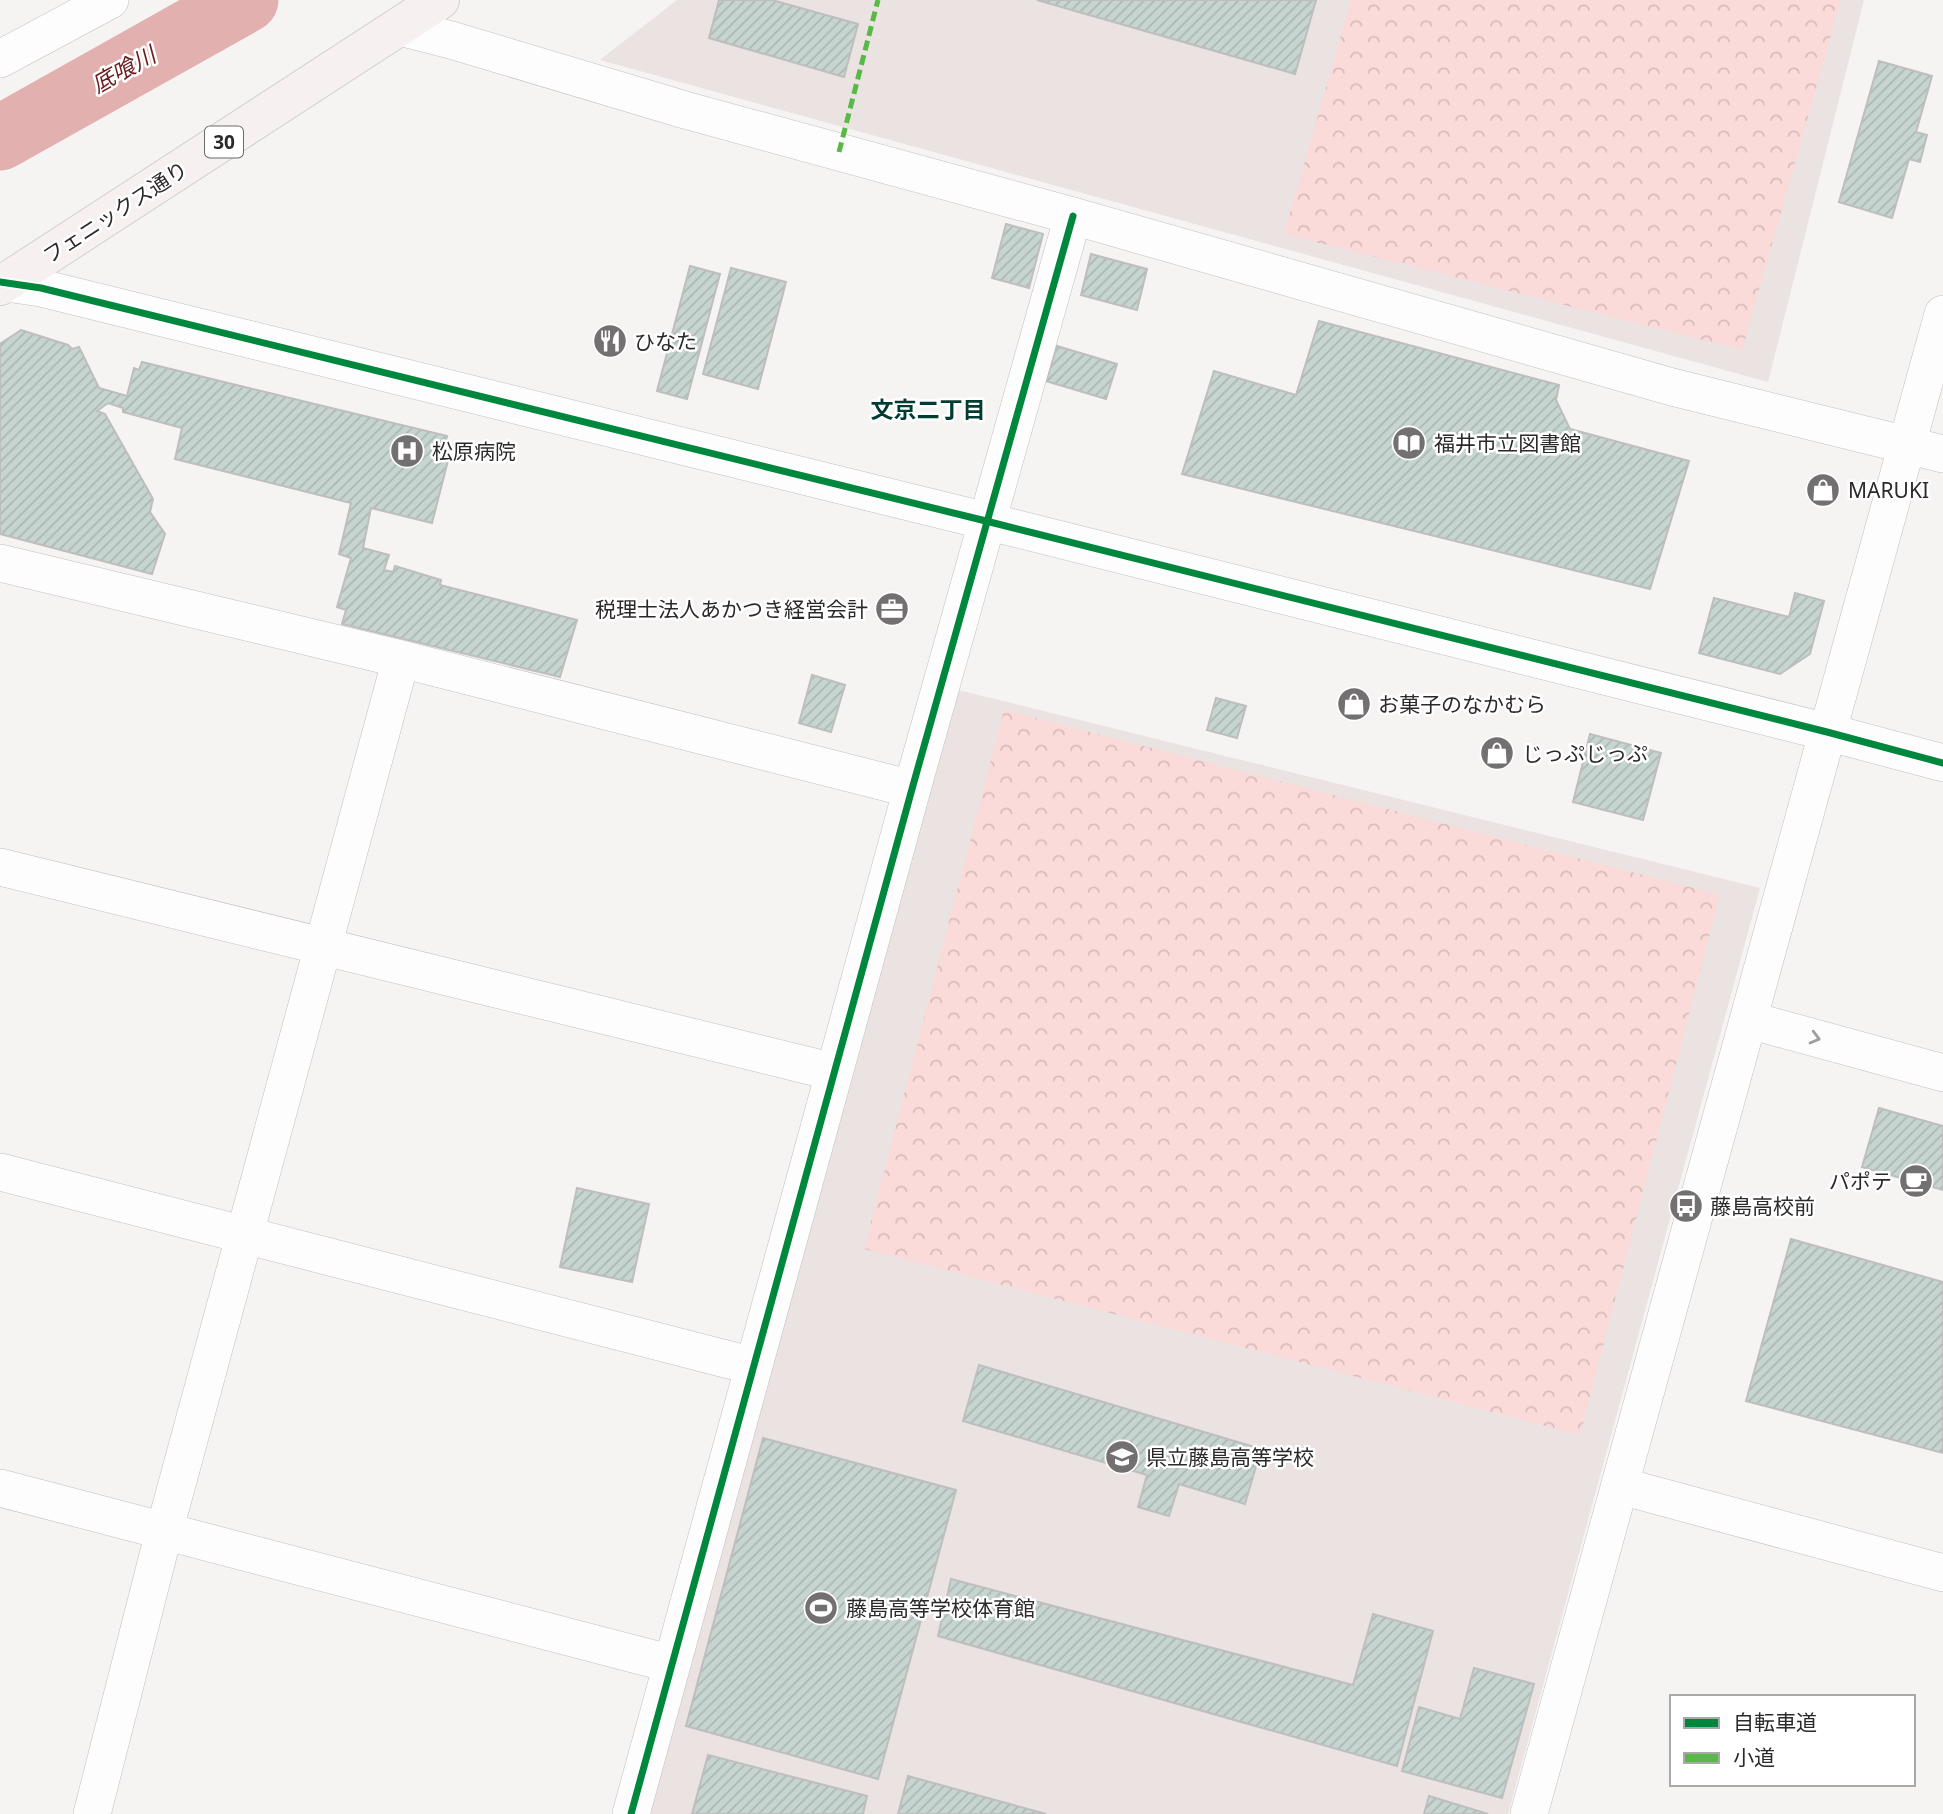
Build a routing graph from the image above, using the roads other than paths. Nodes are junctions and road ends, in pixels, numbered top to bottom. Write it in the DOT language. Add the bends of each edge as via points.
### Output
graph roads {
  1 [pos="110,0"];
  2 [pos="440,0"];
  3 [pos="400,27"];
  4 [pos="0,59"];
  5 [pos="1073,216"];
  6 [pos="2,283"];
  7 [pos="1943,314"];
  8 [pos="1906,444"];
  9 [pos="1943,454"];
  10 [pos="986,521"];
  11 [pos="0,563"];
  12 [pos="401,659"];
  13 [pos="1827,732"];
  14 [pos="1943,763"];
  15 [pos="912,789"];
  16 [pos="0,867"];
  17 [pos="323,946"];
  18 [pos="1749,1020"];
  19 [pos="834,1072"];
  20 [pos="1943,1073"];
  21 [pos="0,1172"];
  22 [pos="245,1236"];
  23 [pos="753,1366"];
  24 [pos="1621,1486"];
  25 [pos="0,1488"];
  26 [pos="164,1532"];
  27 [pos="1943,1573"];
  28 [pos="672,1664"];
  29 [pos="92,1814"];
  30 [pos="631,1814"];
  31 [pos="1529,1814"];
  1 -- 4 [label="street"];
  2 -- 3 [label="main road, フェニックス通り / 30"];
  3 -- 5 [label="street"];
  3 -- 6 [label="main road, フェニックス通り / 30"];
  5 -- 8 [label="street" via="1672,387"];
  5 -- 10 [label="street"];
  6 -- 10 [label="street" via="41,288"];
  7 -- 8 [label="street"];
  8 -- 9 [label="street"];
  8 -- 13 [label="street"];
  10 -- 13 [label="street"];
  10 -- 15 [label="street"];
  11 -- 12 [label="street"];
  12 -- 15 [label="street"];
  12 -- 17 [label="street"];
  13 -- 14 [label="street"];
  13 -- 18 [label="street"];
  15 -- 19 [label="street"];
  16 -- 17 [label="street"];
  17 -- 19 [label="street"];
  17 -- 22 [label="street"];
  18 -- 20 [label="street, one-way"];
  18 -- 24 [label="street"];
  19 -- 23 [label="street"];
  21 -- 22 [label="street"];
  22 -- 23 [label="street"];
  22 -- 26 [label="street"];
  23 -- 28 [label="street"];
  24 -- 27 [label="street"];
  24 -- 31 [label="street"];
  25 -- 26 [label="street"];
  26 -- 28 [label="street"];
  26 -- 29 [label="street"];
  28 -- 30 [label="street"];
}
